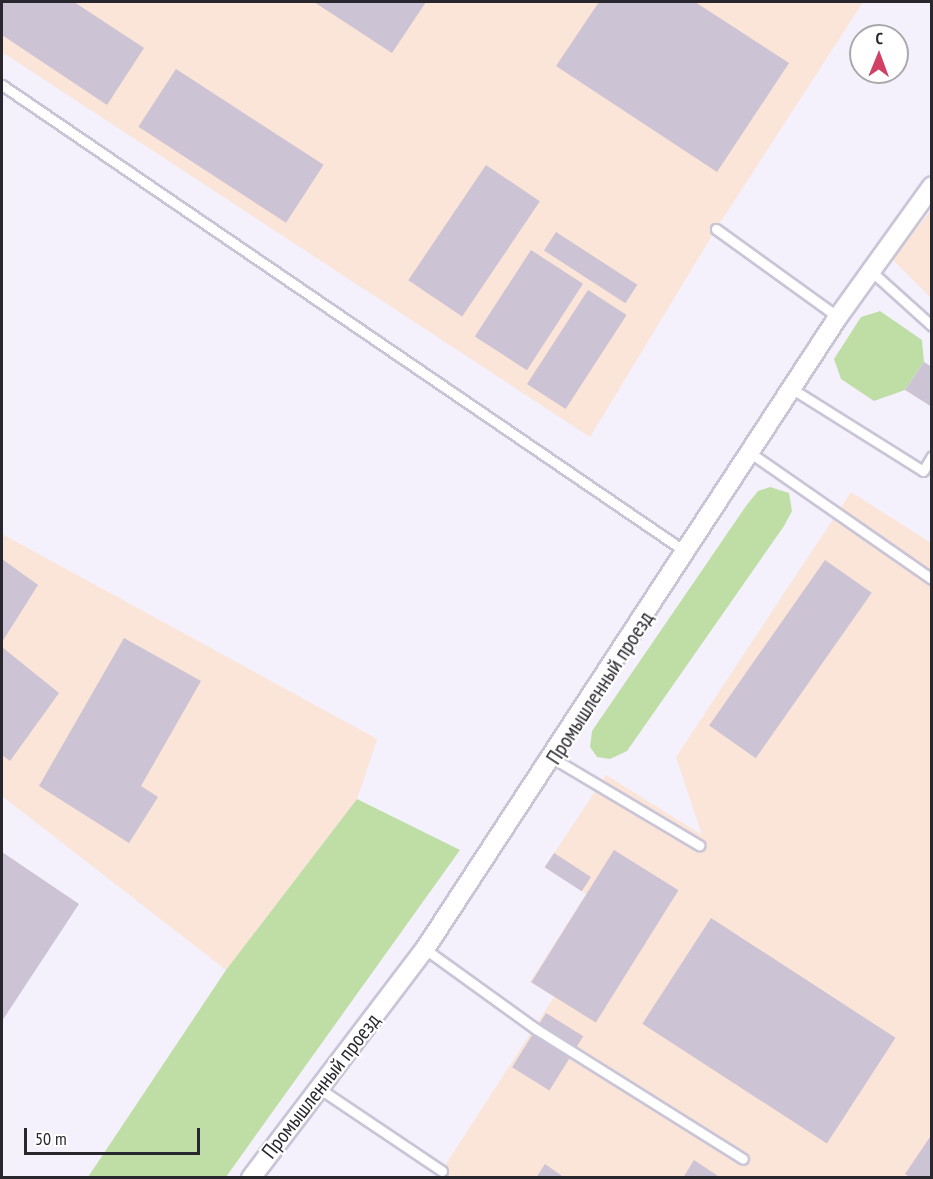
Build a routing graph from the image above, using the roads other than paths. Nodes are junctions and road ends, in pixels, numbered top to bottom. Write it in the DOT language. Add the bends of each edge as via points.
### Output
graph roads {
  1 [pos="2,85"];
  2 [pos="932,186"];
  3 [pos="716,229"];
  4 [pos="871,271"];
  5 [pos="838,317"];
  6 [pos="932,326"];
  7 [pos="794,390"];
  8 [pos="752,454"];
  9 [pos="932,456"];
  10 [pos="688,553"];
  11 [pos="932,579"];
  12 [pos="554,759"];
  13 [pos="699,845"];
  14 [pos="425,949"];
  15 [pos="320,1089"];
  16 [pos="743,1160"];
  17 [pos="442,1171"];
  18 [pos="251,1178"];
  1 -- 10 [label="lane"];
  2 -- 4 [label="street, Промышленный проезд"];
  3 -- 5 [label="lane"];
  4 -- 5 [label="street, Промышленный проезд"];
  4 -- 6 [label="lane"];
  5 -- 7 [label="street, Промышленный проезд"];
  7 -- 8 [label="street, Промышленный проезд"];
  7 -- 9 [label="lane" via="923,471"];
  8 -- 10 [label="street, Промышленный проезд"];
  8 -- 11 [label="lane"];
  10 -- 12 [label="street, Промышленный проезд"];
  12 -- 13 [label="lane"];
  12 -- 14 [label="street, Промышленный проезд"];
  14 -- 15 [label="street, Промышленный проезд"];
  14 -- 16 [label="lane" via="536,1029"];
  15 -- 17 [label="lane"];
  15 -- 18 [label="street, Промышленный проезд"];
}
